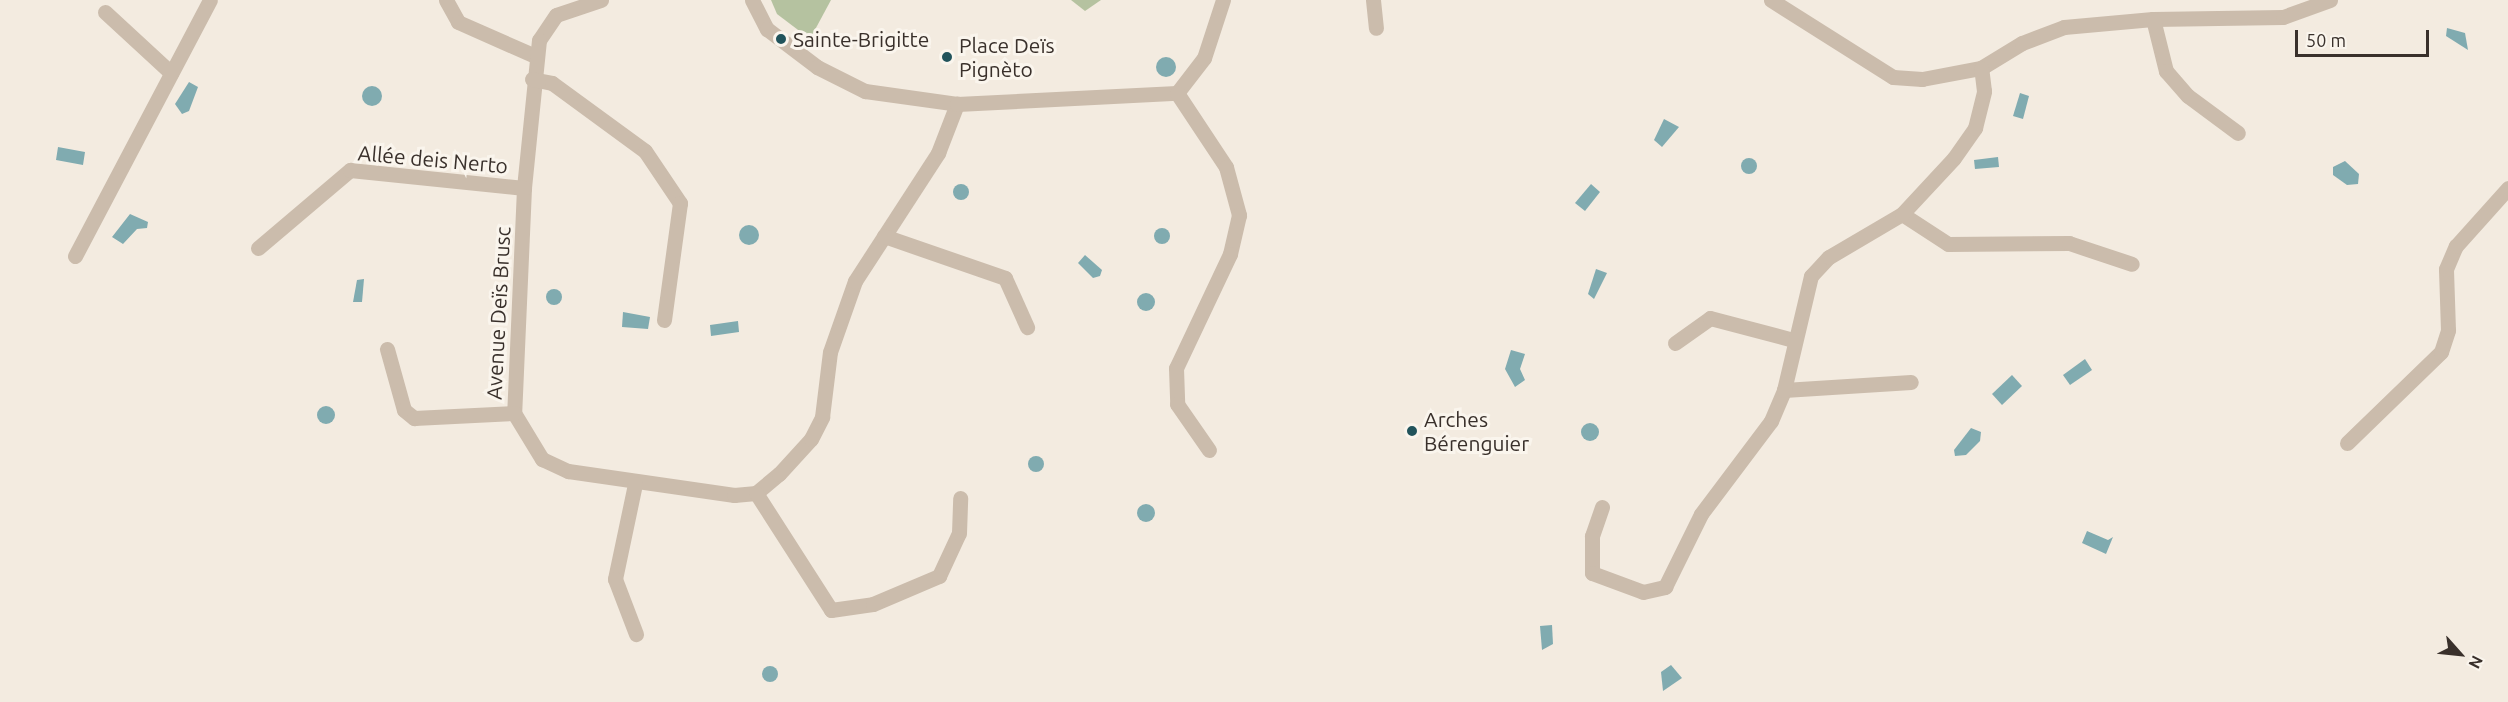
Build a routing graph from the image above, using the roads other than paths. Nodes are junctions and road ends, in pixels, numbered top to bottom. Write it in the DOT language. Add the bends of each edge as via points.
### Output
graph roads {
  1 [pos="210,0"];
  2 [pos="446,0"];
  3 [pos="601,0"];
  4 [pos="752,0"];
  5 [pos="1223,0"];
  6 [pos="1373,0"];
  7 [pos="2330,0"];
  8 [pos="1778,1"];
  9 [pos="105,12"];
  10 [pos="2153,19"];
  11 [pos="1376,28"];
  12 [pos="535,56"];
  13 [pos="1981,68"];
  14 [pos="171,73"];
  15 [pos="532,79"];
  16 [pos="1177,93"];
  17 [pos="957,104"];
  18 [pos="2238,133"];
  19 [pos="524,188"];
  20 [pos="2508,188"];
  21 [pos="1902,214"];
  22 [pos="884,236"];
  23 [pos="258,248"];
  24 [pos="75,256"];
  25 [pos="2132,264"];
  26 [pos="664,320"];
  27 [pos="1027,327"];
  28 [pos="1793,340"];
  29 [pos="1675,343"];
  30 [pos="387,349"];
  31 [pos="1911,382"];
  32 [pos="1784,390"];
  33 [pos="514,413"];
  34 [pos="2347,443"];
  35 [pos="1209,450"];
  36 [pos="635,483"];
  37 [pos="756,492"];
  38 [pos="960,498"];
  39 [pos="1602,507"];
  40 [pos="636,634"];
  1 -- 14 [label="street"];
  2 -- 12 [label="street" via="458,22"];
  3 -- 12 [label="street, Avenue Deïs Brusc" via="556,15"];
  4 -- 17 [label="street" via="767,29 817,67 865,91"];
  5 -- 16 [label="street" via="1204,58"];
  6 -- 11 [label="street"];
  7 -- 10 [label="street" via="2283,17"];
  8 -- 13 [label="street" via="1893,77 1948,78"];
  9 -- 14 [label="street"];
  10 -- 13 [label="street" via="2064,27 2022,43"];
  10 -- 18 [label="street" via="2166,71 2188,96"];
  12 -- 15 [label="street, Avenue Deïs Brusc"];
  13 -- 21 [label="street" via="1984,91 1975,128"];
  14 -- 24 [label="street"];
  15 -- 19 [label="street, Avenue Deïs Brusc"];
  15 -- 26 [label="street" via="552,83 645,151 680,203"];
  16 -- 17 [label="street"];
  16 -- 35 [label="street" via="1226,167 1239,215 1230,254 1176,368 1177,404"];
  17 -- 22 [label="street" via="938,153"];
  19 -- 23 [label="street, Allée deis Nerto" via="350,170"];
  19 -- 33 [label="street, Avenue Deïs Brusc"];
  20 -- 34 [label="street" via="2456,246 2446,269 2448,330 2441,352"];
  21 -- 25 [label="street" via="1948,244 2069,243"];
  21 -- 28 [label="street" via="1828,257 1811,276"];
  22 -- 27 [label="street" via="1005,278"];
  22 -- 37 [label="street" via="840,315 822,417 811,439"];
  28 -- 29 [label="street" via="1710,318"];
  28 -- 32 [label="street"];
  30 -- 33 [label="street" via="404,410 414,418"];
  31 -- 32 [label="street"];
  32 -- 39 [label="street" via="1748,456 1701,514 1665,587 1642,592 1592,573 1592,536"];
  33 -- 36 [label="street, Avenue Deïs Brusc" via="542,459 568,471"];
  36 -- 37 [label="street, Avenue Deïs Brusc" via="734,495"];
  36 -- 40 [label="street" via="615,579"];
  37 -- 38 [label="street" via="831,610 873,604 939,576 959,533"];
}
